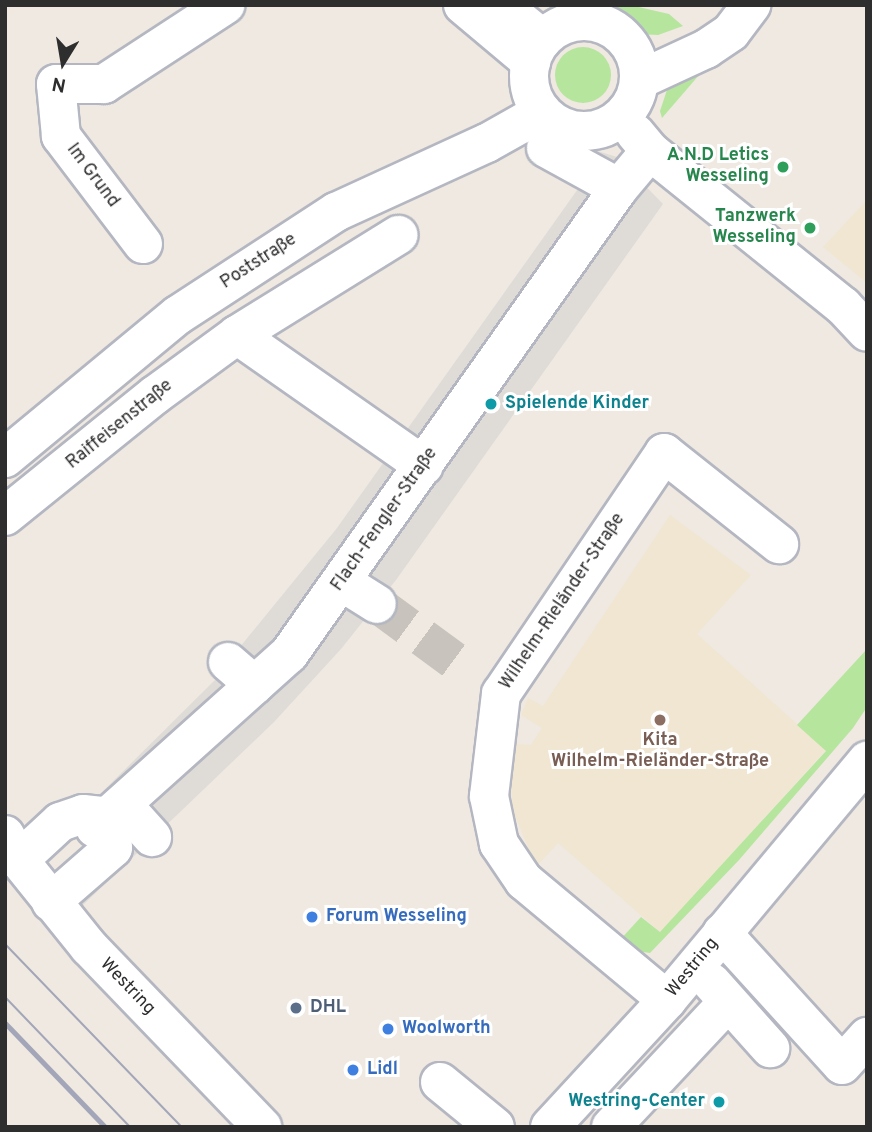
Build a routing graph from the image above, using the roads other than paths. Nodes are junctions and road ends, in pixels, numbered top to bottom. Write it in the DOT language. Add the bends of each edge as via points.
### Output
graph roads {
  1 [pos="225,5"];
  2 [pos="463,5"];
  3 [pos="731,5"];
  4 [pos="751,5"];
  5 [pos="506,7"];
  6 [pos="627,41"];
  7 [pos="537,51"];
  8 [pos="641,79"];
  9 [pos="622,117"];
  10 [pos="544,130"];
  11 [pos="650,151"];
  12 [pos="619,188"];
  13 [pos="398,235"];
  14 [pos="144,244"];
  15 [pos="867,332"];
  16 [pos="237,335"];
  17 [pos="5,458"];
  18 [pos="424,466"];
  19 [pos="5,516"];
  20 [pos="779,544"];
  21 [pos="342,582"];
  22 [pos="377,604"];
  23 [pos="867,761"];
  24 [pos="110,817"];
  25 [pos="152,837"];
  26 [pos="12,848"];
  27 [pos="51,902"];
  28 [pos="722,933"];
  29 [pos="696,965"];
  30 [pos="667,1000"];
  31 [pos="728,1002"];
  32 [pos="867,1037"];
  33 [pos="770,1048"];
  34 [pos="440,1082"];
  35 [pos="262,1127"];
  36 [pos="495,1127"];
  37 [pos="550,1127"];
  38 [pos="611,1127"];
  1 -- 14 [label="street, Im Grund" via="104,84 56,84 61,136"];
  2 -- 7 [label="street"];
  3 -- 6 [label="street" via="694,32 668,43 651,46"];
  4 -- 8 [label="street" via="731,32 706,49"];
  5 -- 7 [label="street"];
  6 -- 7 [label="street" via="602,24 589,22 564,25"];
  6 -- 8 [label="street"];
  7 -- 10 [label="street" via="532,94"];
  8 -- 9 [label="street"];
  9 -- 10 [label="street" via="603,128"];
  9 -- 11 [label="street"];
  10 -- 12 [label="street"];
  10 -- 17 [label="street, Poststraße" via="487,143 336,212 178,315"];
  11 -- 12 [label="street, Flach-Fengler-Straße"];
  11 -- 15 [label="street" via="843,306"];
  12 -- 18 [label="street, Flach-Fengler-Straße"];
  13 -- 16 [label="street, Raiffeisenstraße"];
  16 -- 18 [label="street"];
  16 -- 19 [label="street, Raiffeisenstraße"];
  18 -- 21 [label="street, Flach-Fengler-Straße"];
  20 -- 30 [label="street, Wilhelm-Rieländer-Straße" via="664,453 501,694 489,796 499,844 524,881"];
  21 -- 22 [label="street"];
  21 -- 24 [label="street, Flach-Fengler-Straße" via="289,654 241,673"];
  23 -- 28 [label="street, Westring"];
  24 -- 25 [label="street"];
  24 -- 26 [label="street" via="83,814"];
  24 -- 27 [label="street" via="113,848"];
  26 -- 27 [label="street, Westring"];
  27 -- 35 [label="street, Westring"];
  28 -- 29 [label="street, Westring"];
  28 -- 32 [label="street, Westring" via="842,1065"];
  29 -- 30 [label="street, Westring"];
  29 -- 31 [label="street"];
  30 -- 37 [label="street, Westring"];
  31 -- 33 [label="street"];
  31 -- 38 [label="street"];
  34 -- 36 [label="street"];
}
